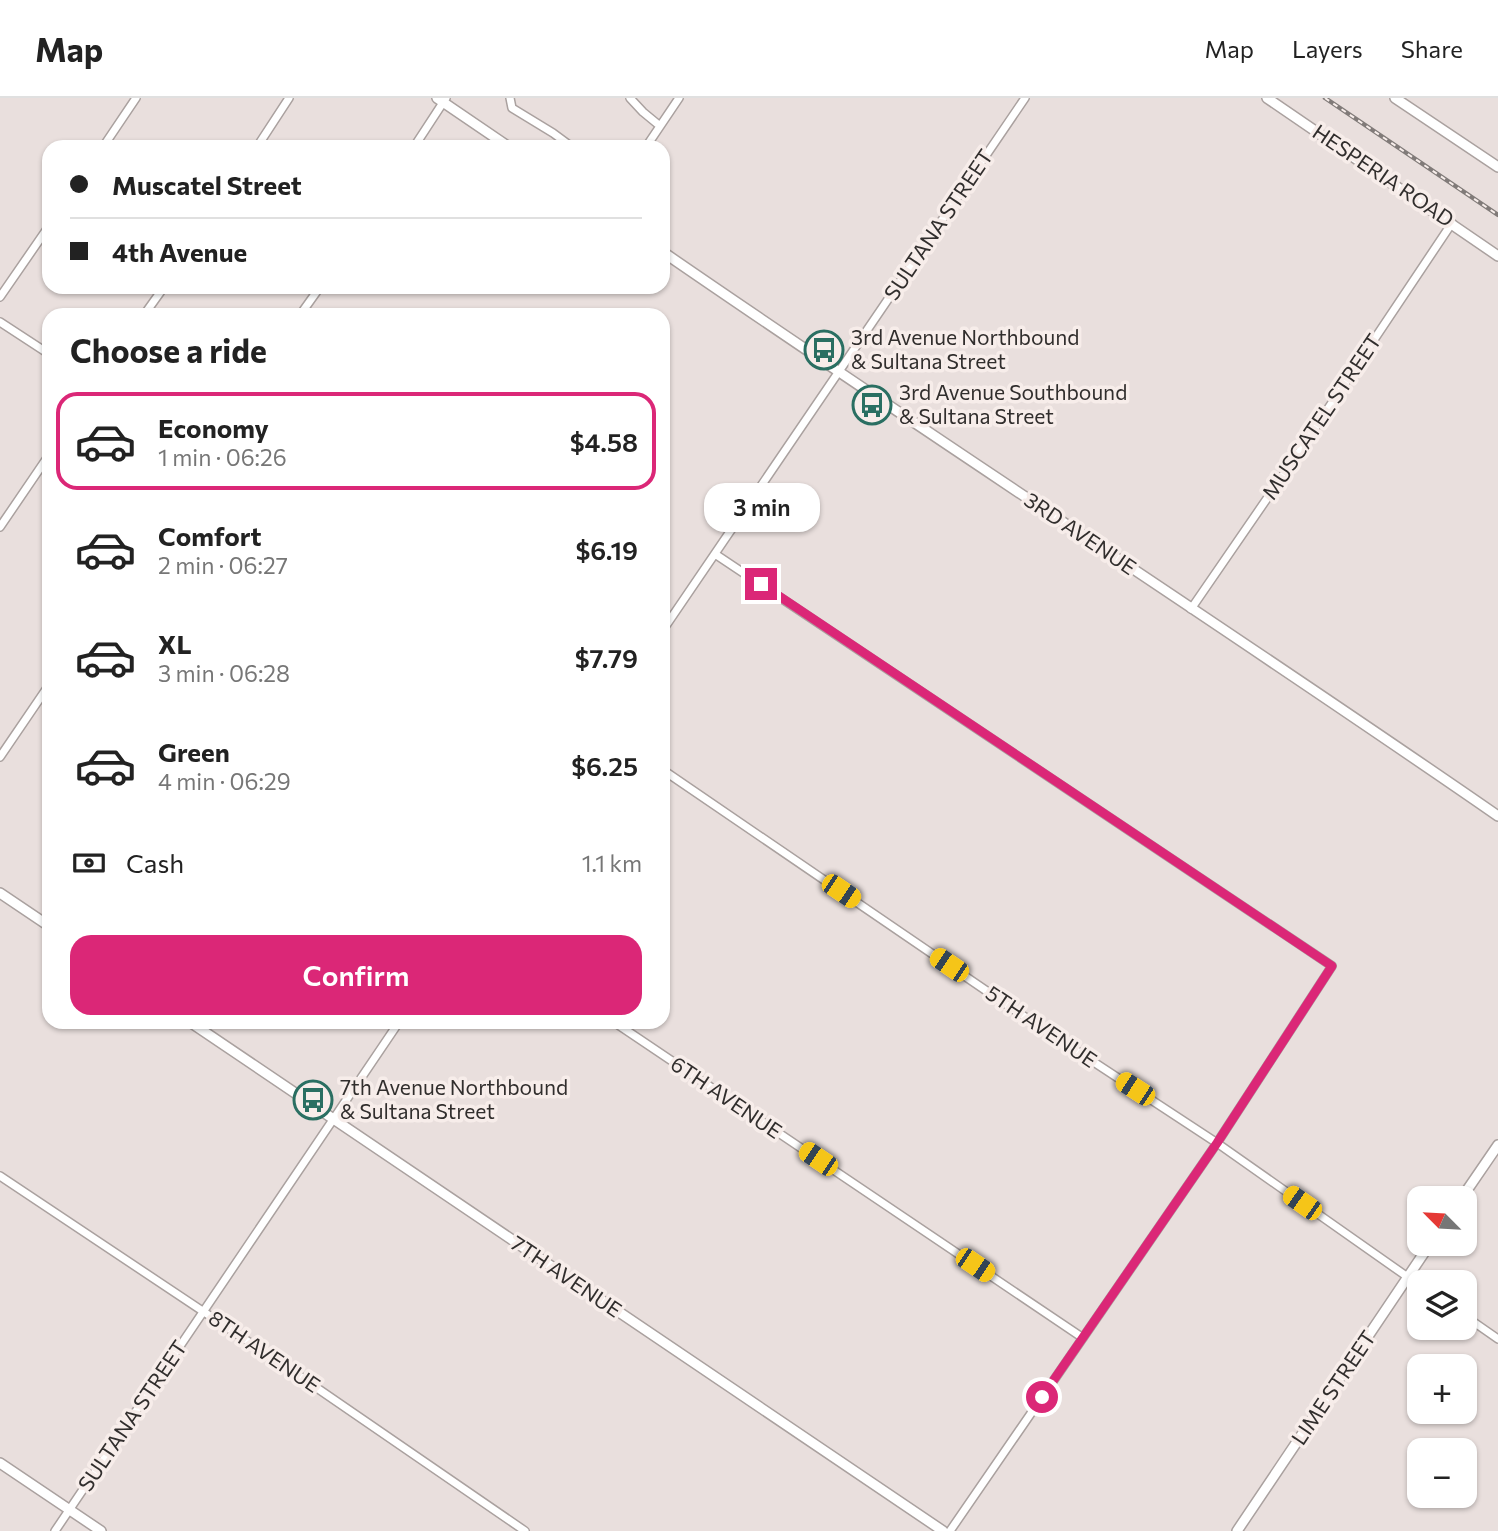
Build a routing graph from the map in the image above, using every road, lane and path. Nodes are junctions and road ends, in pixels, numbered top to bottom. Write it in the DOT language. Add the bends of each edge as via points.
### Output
graph roads {
  1 [pos="136,98"];
  2 [pos="289,98"];
  3 [pos="510,98"];
  4 [pos="630,98"];
  5 [pos="679,98"];
  6 [pos="1025,98"];
  7 [pos="1266,98"];
  8 [pos="1395,98"];
  9 [pos="442,99"];
  10 [pos="660,126"];
  11 [pos="108,140"];
  12 [pos="262,140"];
  13 [pos="418,140"];
  14 [pos="499,140"];
  15 [pos="561,140"];
  16 [pos="651,140"];
  17 [pos="1498,167"];
  18 [pos="1452,223"];
  19 [pos="42,236"];
  20 [pos="1498,256"];
  21 [pos="670,258"];
  22 [pos="0,297"];
  23 [pos="0,322"];
  24 [pos="42,349"];
  25 [pos="839,372"];
  26 [pos="42,465"];
  27 [pos="0,527"];
  28 [pos="715,554"];
  29 [pos="1191,609"];
  30 [pos="670,620"];
  31 [pos="42,695"];
  32 [pos="0,757"];
  33 [pos="670,775"];
  34 [pos="1498,816"];
  35 [pos="0,893"];
  36 [pos="42,921"];
  37 [pos="200,1029"];
  38 [pos="394,1029"];
  39 [pos="624,1029"];
  40 [pos="333,1119"];
  41 [pos="1217,1143"];
  42 [pos="1498,1145"];
  43 [pos="0,1176"];
  44 [pos="1470,1186"];
  45 [pos="1407,1276"];
  46 [pos="1407,1278"];
  47 [pos="204,1312"];
  48 [pos="1477,1324"];
  49 [pos="1083,1338"];
  50 [pos="1498,1339"];
  51 [pos="0,1463"];
  52 [pos="69,1510"];
  53 [pos="55,1531"];
  54 [pos="101,1531"];
  55 [pos="525,1531"];
  56 [pos="943,1531"];
  57 [pos="950,1531"];
  58 [pos="1237,1531"];
  1 -- 11 [label="street"];
  2 -- 12 [label="street"];
  3 -- 15 [label="street" via="512,107"];
  4 -- 10 [label="street"];
  5 -- 10 [label="street"];
  6 -- 25 [label="street, SULTANA STREET"];
  7 -- 18 [label="street, HESPERIA ROAD"];
  8 -- 17 [label="street"];
  9 -- 13 [label="street"];
  9 -- 14 [label="street"];
  10 -- 16 [label="street"];
  18 -- 20 [label="street, HESPERIA ROAD"];
  18 -- 29 [label="street, MUSCATEL STREET"];
  19 -- 22 [label="street"];
  21 -- 25 [label="street, 3RD AVENUE"];
  23 -- 24 [label="street"];
  25 -- 28 [label="street, SULTANA STREET"];
  25 -- 29 [label="street, 3RD AVENUE"];
  26 -- 27 [label="street"];
  28 -- 30 [label="street, SULTANA STREET"];
  28 -- 41 [label="street" via="1332,966"];
  29 -- 34 [label="street, 3RD AVENUE"];
  31 -- 32 [label="street"];
  33 -- 41 [label="street, 5TH AVENUE"];
  35 -- 36 [label="street"];
  37 -- 40 [label="street, 7TH AVENUE"];
  38 -- 40 [label="street, SULTANA STREET"];
  39 -- 49 [label="street, 6TH AVENUE"];
  40 -- 47 [label="street, SULTANA STREET"];
  40 -- 56 [label="street, 7TH AVENUE"];
  41 -- 45 [label="street, 5TH AVENUE"];
  41 -- 49 [label="street"];
  42 -- 44 [label="street"];
  43 -- 47 [label="street, 8TH AVENUE"];
  46 -- 58 [label="street, LIME STREET"];
  47 -- 52 [label="street, SULTANA STREET"];
  47 -- 55 [label="street, 8TH AVENUE"];
  48 -- 50 [label="street"];
  49 -- 57 [label="street"];
  51 -- 52 [label="street"];
  52 -- 53 [label="street, SULTANA STREET"];
  52 -- 54 [label="street"];
}
